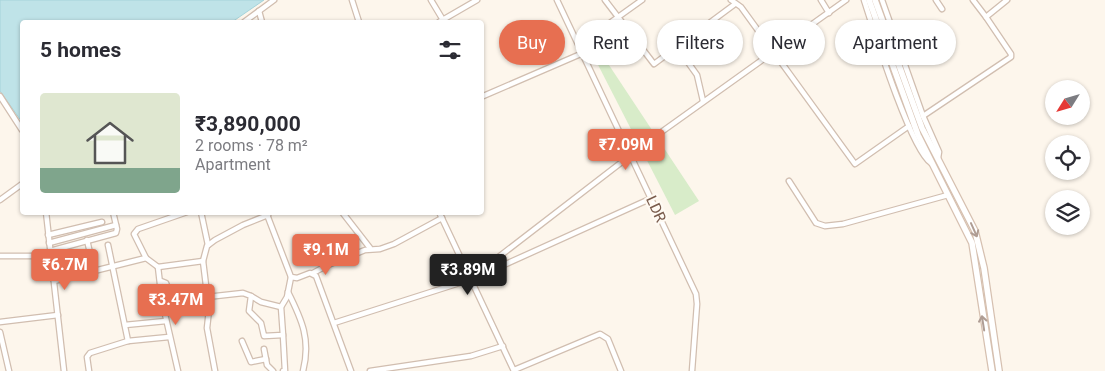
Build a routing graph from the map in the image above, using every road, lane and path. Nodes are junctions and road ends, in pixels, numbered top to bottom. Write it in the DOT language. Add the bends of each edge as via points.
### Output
graph roads {
  1 [pos="274,0"];
  2 [pos="352,0"];
  3 [pos="476,0"];
  4 [pos="557,0"];
  5 [pos="605,0"];
  6 [pos="642,0"];
  7 [pos="821,0"];
  8 [pos="846,0"];
  9 [pos="864,0"];
  10 [pos="869,0"];
  11 [pos="875,0"];
  12 [pos="882,0"];
  13 [pos="936,0"];
  14 [pos="973,0"];
  15 [pos="1008,0"];
  16 [pos="434,1"];
  17 [pos="733,2"];
  18 [pos="942,9"];
  19 [pos="259,12"];
  20 [pos="829,12"];
  21 [pos="986,17"];
  22 [pos="618,18"];
  23 [pos="247,20"];
  24 [pos="261,20"];
  25 [pos="357,20"];
  26 [pos="441,20"];
  27 [pos="443,20"];
  28 [pos="615,20"];
  29 [pos="711,20"];
  30 [pos="818,20"];
  31 [pos="753,24"];
  32 [pos="575,37"];
  33 [pos="575,56"];
  34 [pos="657,63"];
  35 [pos="589,65"];
  36 [pos="690,65"];
  37 [pos="753,65"];
  38 [pos="783,65"];
  39 [pos="0,96"];
  40 [pos="484,96"];
  41 [pos="703,101"];
  42 [pos="923,116"];
  43 [pos="910,126"];
  44 [pos="20,127"];
  45 [pos="631,155"];
  46 [pos="935,160"];
  47 [pos="789,181"];
  48 [pos="20,185"];
  49 [pos="948,195"];
  50 [pos="652,198"];
  51 [pos="0,200"];
  52 [pos="960,203"];
  53 [pos="954,206"];
  54 [pos="46,215"];
  55 [pos="114,215"];
  56 [pos="170,215"];
  57 [pos="178,215"];
  58 [pos="202,215"];
  59 [pos="265,215"];
  60 [pos="267,215"];
  61 [pos="344,215"];
  62 [pos="440,215"];
  63 [pos="170,218"];
  64 [pos="442,218"];
  65 [pos="102,222"];
  66 [pos="116,225"];
  67 [pos="84,227"];
  68 [pos="86,233"];
  69 [pos="48,235"];
  70 [pos="88,240"];
  71 [pos="49,244"];
  72 [pos="108,245"];
  73 [pos="208,245"];
  74 [pos="370,248"];
  75 [pos="50,254"];
  76 [pos="0,256"];
  77 [pos="146,258"];
  78 [pos="202,261"];
  79 [pos="114,266"];
  80 [pos="158,268"];
  81 [pos="94,270"];
  82 [pos="313,273"];
  83 [pos="291,277"];
  84 [pos="470,279"];
  85 [pos="54,281"];
  86 [pos="161,281"];
  87 [pos="288,292"];
  88 [pos="251,296"];
  89 [pos="208,297"];
  90 [pos="173,303"];
  91 [pos="281,307"];
  92 [pos="58,315"];
  93 [pos="166,321"];
  94 [pos="0,322"];
  95 [pos="334,323"];
  96 [pos="126,324"];
  97 [pos="0,332"];
  98 [pos="283,335"];
  99 [pos="169,337"];
  100 [pos="128,341"];
  101 [pos="242,341"];
  102 [pos="503,346"];
  103 [pos="264,350"];
  104 [pos="266,359"];
  105 [pos="514,370"];
  106 [pos="10,371"];
  107 [pos="64,371"];
  108 [pos="88,371"];
  109 [pos="178,371"];
  110 [pos="215,371"];
  111 [pos="273,371"];
  112 [pos="285,371"];
  113 [pos="303,371"];
  114 [pos="351,371"];
  115 [pos="370,371"];
  116 [pos="621,371"];
  117 [pos="692,371"];
  118 [pos="992,371"];
  119 [pos="999,371"];
  1 -- 19 [label="street"];
  2 -- 25 [label="street"];
  3 -- 27 [label="street"];
  4 -- 32 [label="street, LDR"];
  5 -- 22 [label="street"];
  6 -- 22 [label="street"];
  7 -- 20 [label="street"];
  8 -- 20 [label="street"];
  9 -- 43 [label="street"];
  10 -- 46 [label="main road" via="911,116 927,153"];
  11 -- 46 [label="main road"];
  12 -- 42 [label="street"];
  13 -- 18 [label="street"];
  14 -- 21 [label="street"];
  15 -- 21 [label="street"];
  16 -- 26 [label="street"];
  17 -- 29 [label="street"];
  17 -- 31 [label="street"];
  19 -- 23 [label="street"];
  19 -- 24 [label="street"];
  20 -- 30 [label="street"];
  21 -- 42 [label="street" via="1011,56"];
  22 -- 28 [label="street"];
  22 -- 34 [label="street" via="651,63"];
  33 -- 40 [label="street"];
  35 -- 45 [label="street, LDR"];
  36 -- 41 [label="street" via="697,75"];
  37 -- 41 [label="street"];
  38 -- 43 [label="street" via="855,164"];
  39 -- 44 [label="street"];
  41 -- 45 [label="street"];
  42 -- 46 [label="street" via="939,152"];
  43 -- 46 [label="street" via="923,158"];
  45 -- 50 [label="street, LDR"];
  45 -- 84 [label="street"];
  46 -- 49 [label="main road"];
  46 -- 52 [label="main road"];
  47 -- 49 [label="street" via="816,223 825,226"];
  48 -- 51 [label="street"];
  49 -- 53 [label="main road"];
  50 -- 84 [label="street"];
  50 -- 117 [label="street, LDR" via="696,297"];
  52 -- 53 [label="main road"];
  52 -- 119 [label="main road, one-way" via="978,239"];
  118 -- 53 [label="main road, one-way" via="972,244"];
  54 -- 69 [label="street"];
  55 -- 66 [label="street"];
  56 -- 63 [label="street"];
  57 -- 63 [label="street"];
  58 -- 73 [label="street"];
  59 -- 73 [label="street"];
  60 -- 83 [label="street"];
  61 -- 74 [label="street"];
  62 -- 64 [label="street"];
  63 -- 77 [label="street" via="134,232"];
  64 -- 74 [label="street" via="394,244 380,249"];
  64 -- 84 [label="street"];
  65 -- 67 [label="street"];
  66 -- 68 [label="street"];
  66 -- 70 [label="street" via="116,233"];
  67 -- 68 [label="street"];
  67 -- 69 [label="street"];
  68 -- 70 [label="street"];
  68 -- 71 [label="street"];
  69 -- 71 [label="street"];
  70 -- 75 [label="street"];
  70 -- 81 [label="street"];
  71 -- 75 [label="street"];
  72 -- 79 [label="street"];
  73 -- 78 [label="street"];
  74 -- 82 [label="street"];
  75 -- 76 [label="street"];
  75 -- 85 [label="street"];
  77 -- 79 [label="street"];
  77 -- 80 [label="street"];
  78 -- 80 [label="street"];
  78 -- 89 [label="street"];
  79 -- 81 [label="street"];
  79 -- 96 [label="street"];
  80 -- 86 [label="street"];
  81 -- 85 [label="street"];
  82 -- 83 [label="street"];
  82 -- 95 [label="street"];
  83 -- 87 [label="street"];
  84 -- 95 [label="street"];
  84 -- 102 [label="street"];
  85 -- 92 [label="street"];
  86 -- 90 [label="street" via="166,283"];
  86 -- 93 [label="street"];
  87 -- 91 [label="street"];
  87 -- 113 [label="street" via="308,345"];
  88 -- 89 [label="street" via="243,293"];
  88 -- 91 [label="street"];
  88 -- 98 [label="street" via="250,311 261,323 264,336"];
  89 -- 110 [label="street" via="206,328"];
  91 -- 98 [label="street"];
  92 -- 94 [label="street"];
  92 -- 107 [label="street"];
  93 -- 96 [label="street"];
  93 -- 99 [label="street"];
  95 -- 114 [label="street"];
  96 -- 100 [label="street"];
  97 -- 106 [label="street"];
  98 -- 112 [label="street"];
  99 -- 100 [label="street"];
  99 -- 109 [label="street"];
  100 -- 108 [label="street" via="88,355"];
  101 -- 104 [label="street" via="251,362"];
  102 -- 105 [label="street"];
  102 -- 115 [label="street" via="471,356"];
  103 -- 104 [label="street"];
  104 -- 111 [label="street"];
  105 -- 116 [label="street" via="600,334 608,339"];
}
